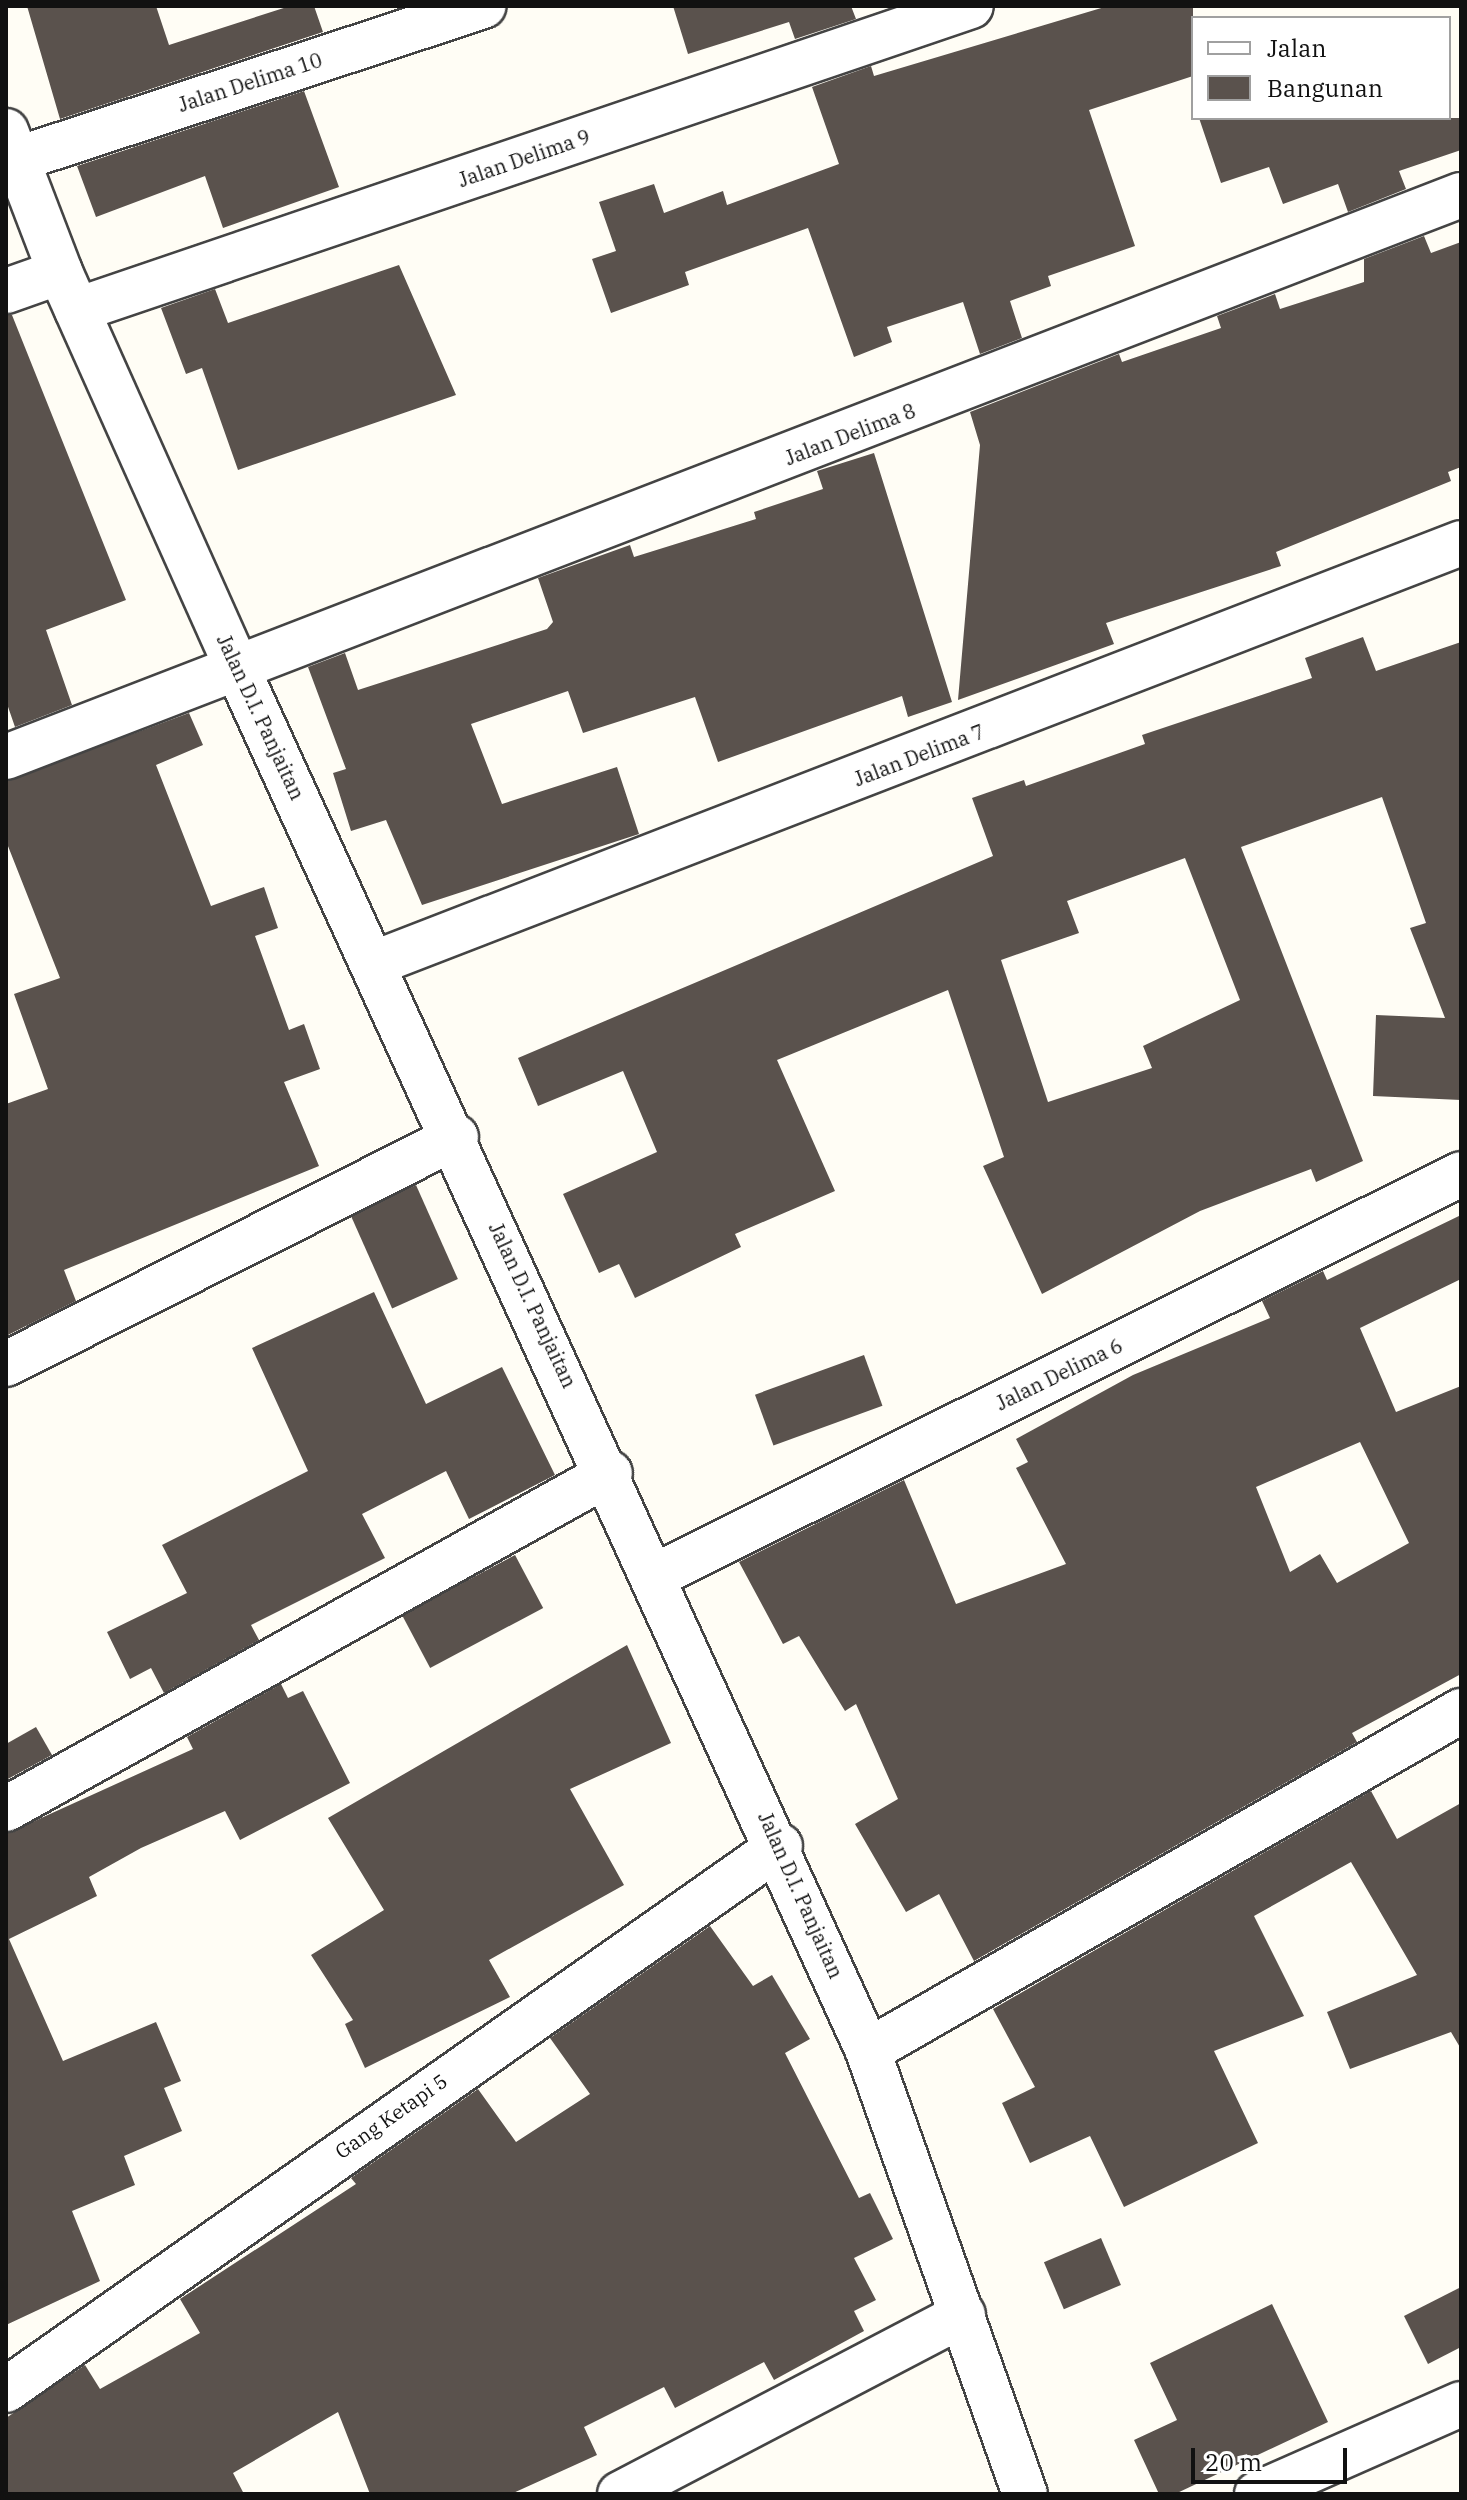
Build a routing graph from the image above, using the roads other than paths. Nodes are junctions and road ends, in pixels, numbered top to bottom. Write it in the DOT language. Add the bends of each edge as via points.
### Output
graph roads {
  1 [pos="483,6"];
  2 [pos="971,6"];
  3 [pos="12,145"];
  4 [pos="1461,195"];
  5 [pos="6,291"];
  6 [pos="69,291"];
  7 [pos="1461,543"];
  8 [pos="237,668"];
  9 [pos="6,757"];
  10 [pos="375,963"];
  11 [pos="456,1137"];
  12 [pos="1461,1174"];
  13 [pos="6,1364"];
  14 [pos="610,1473"];
  15 [pos="657,1575"];
  16 [pos="1461,1711"];
  17 [pos="6,1809"];
  18 [pos="780,1846"];
  19 [pos="868,2051"];
  20 [pos="963,2315"];
  21 [pos="6,2390"];
  22 [pos="1461,2404"];
  23 [pos="620,2494"];
  24 [pos="1025,2494"];
  25 [pos="1257,2494"];
  1 -- 3 [label="street, Jalan Delima 10"];
  2 -- 6 [label="street, Jalan Delima 9"];
  3 -- 6 [label="street, Jalan D.I. Panjaitan"];
  4 -- 8 [label="street, Jalan Delima 8"];
  5 -- 6 [label="street, Jalan Delima 9"];
  6 -- 8 [label="street, Jalan D.I. Panjaitan"];
  7 -- 10 [label="street, Jalan Delima 7"];
  8 -- 9 [label="street, Jalan Delima 8"];
  8 -- 10 [label="street, Jalan D.I. Panjaitan"];
  10 -- 11 [label="street, Jalan D.I. Panjaitan"];
  11 -- 13 [label="street"];
  11 -- 14 [label="street, Jalan D.I. Panjaitan"];
  12 -- 15 [label="street, Jalan Delima 6"];
  14 -- 15 [label="street, Jalan D.I. Panjaitan"];
  14 -- 17 [label="street"];
  15 -- 18 [label="street, Jalan D.I. Panjaitan"];
  16 -- 19 [label="street"];
  18 -- 19 [label="street, Jalan D.I. Panjaitan"];
  18 -- 21 [label="street, Gang Ketapi 5"];
  19 -- 20 [label="street, Jalan D.I. Panjaitan"];
  20 -- 23 [label="street"];
  20 -- 24 [label="street, Jalan D.I. Panjaitan"];
  22 -- 25 [label="street"];
}
